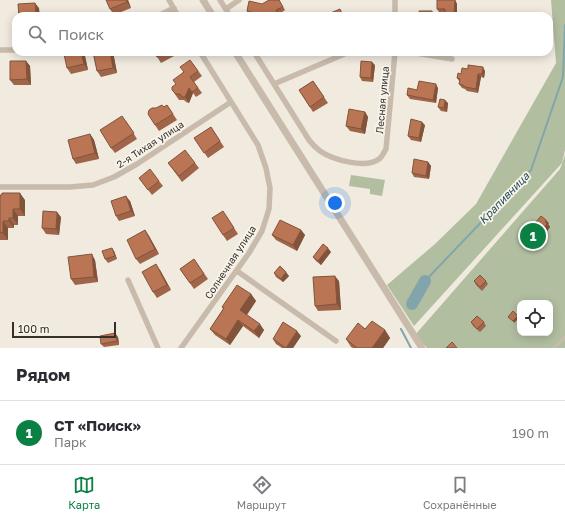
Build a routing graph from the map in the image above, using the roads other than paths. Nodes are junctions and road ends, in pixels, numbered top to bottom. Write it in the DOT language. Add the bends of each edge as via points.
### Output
graph roads {
  1 [pos="169,0"];
  2 [pos="203,0"];
  3 [pos="220,0"];
  4 [pos="239,0"];
  5 [pos="395,0"];
  6 [pos="174,8"];
  7 [pos="226,9"];
  8 [pos="166,12"];
  9 [pos="176,12"];
  10 [pos="210,12"];
  11 [pos="228,12"];
  12 [pos="396,12"];
  13 [pos="0,50"];
  14 [pos="12,50"];
  15 [pos="202,56"];
  16 [pos="238,56"];
  17 [pos="256,56"];
  18 [pos="340,56"];
  19 [pos="395,56"];
  20 [pos="434,56"];
  21 [pos="452,59"];
  22 [pos="274,84"];
  23 [pos="231,102"];
  24 [pos="0,187"];
  25 [pos="237,271"];
  26 [pos="128,280"];
  27 [pos="565,337"];
  28 [pos="336,341"];
  29 [pos="158,348"];
  30 [pos="181,348"];
  31 [pos="422,348"];
  32 [pos="554,348"];
  1 -- 6 [label="street"];
  2 -- 10 [label="street"];
  3 -- 7 [label="street"];
  4 -- 7 [label="street"];
  5 -- 12 [label="street"];
  6 -- 8 [label="street"];
  6 -- 9 [label="street"];
  7 -- 11 [label="street"];
  13 -- 14 [label="street"];
  15 -- 23 [label="street, Солнечная улица"];
  16 -- 31 [label="street"];
  17 -- 22 [label="street"];
  18 -- 22 [label="street"];
  19 -- 22 [label="street, Лесная улица" via="386,149 380,159 370,164 358,164 319,150 309,140"];
  20 -- 21 [label="street"];
  23 -- 24 [label="street, 2-я Тихая улица" via="137,164 93,185 70,188"];
  23 -- 25 [label="street, Солнечная улица" via="258,145 270,188 269,209 262,230"];
  25 -- 28 [label="street"];
  25 -- 30 [label="street, Солнечная улица"];
  26 -- 29 [label="street"];
  27 -- 32 [label="lane"];
}
